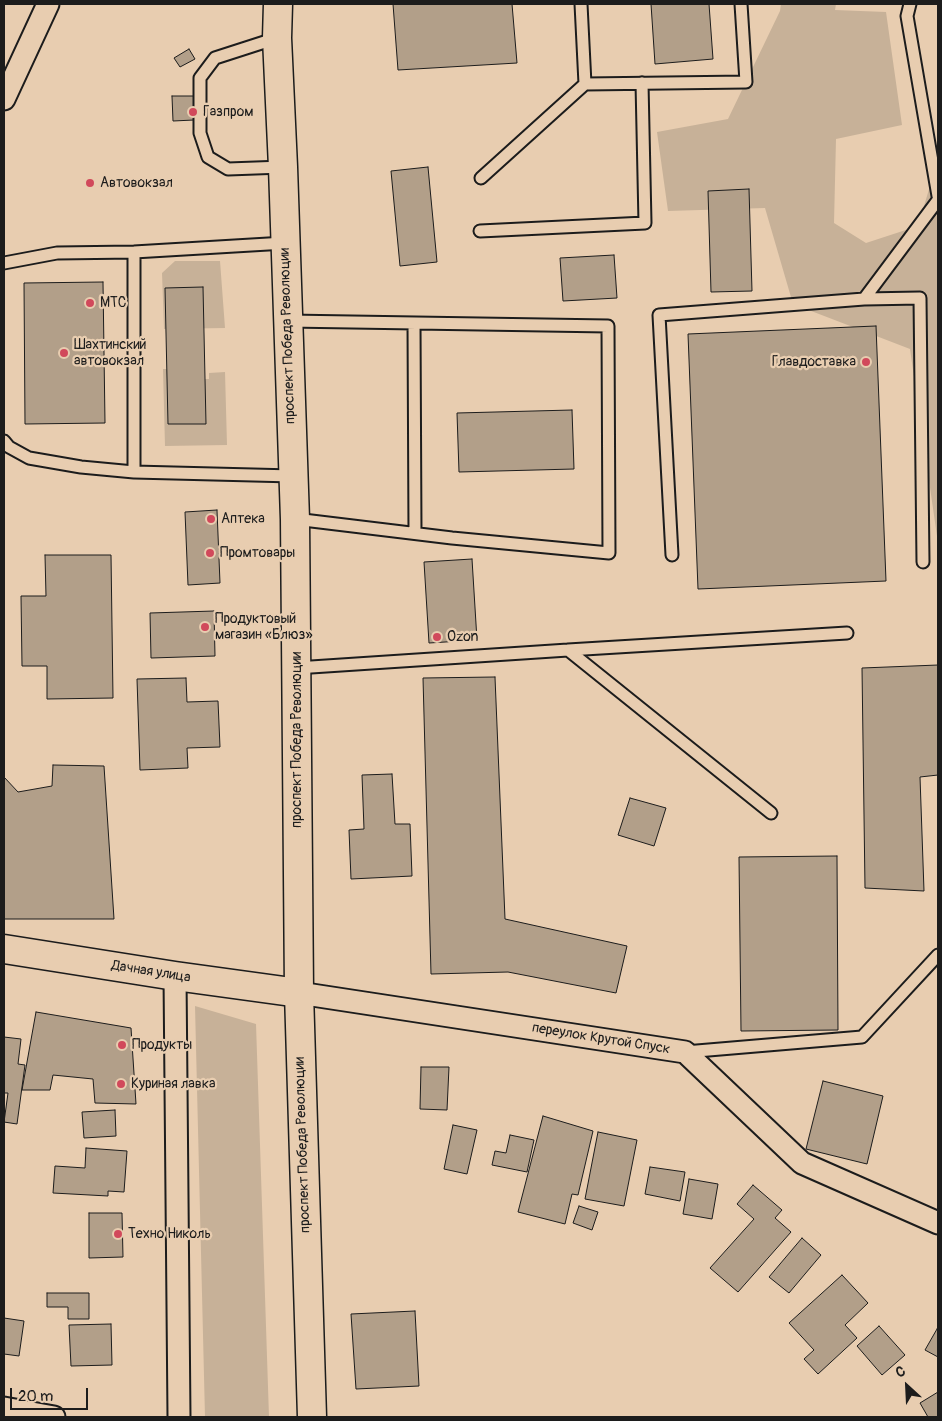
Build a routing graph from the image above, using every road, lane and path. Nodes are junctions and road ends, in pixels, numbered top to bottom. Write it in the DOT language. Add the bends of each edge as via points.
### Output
graph roads {
  1 [pos="48,4"];
  2 [pos="278,4"];
  3 [pos="581,4"];
  4 [pos="741,4"];
  5 [pos="910,4"];
  6 [pos="277,38"];
  7 [pos="642,83"];
  8 [pos="586,84"];
  9 [pos="4,99"];
  10 [pos="283,167"];
  11 [pos="481,178"];
  12 [pos="938,196"];
  13 [pos="938,200"];
  14 [pos="480,231"];
  15 [pos="285,243"];
  16 [pos="134,252"];
  17 [pos="4,263"];
  18 [pos="864,299"];
  19 [pos="288,321"];
  20 [pos="414,323"];
  21 [pos="4,441"];
  22 [pos="134,472"];
  23 [pos="293,476"];
  24 [pos="295,519"];
  25 [pos="415,534"];
  26 [pos="672,555"];
  27 [pos="923,562"];
  28 [pos="847,633"];
  29 [pos="568,650"];
  30 [pos="296,668"];
  31 [pos="771,812"];
  32 [pos="4,948"];
  33 [pos="938,955"];
  34 [pos="175,976"];
  35 [pos="299,994"];
  36 [pos="686,1052"];
  37 [pos="938,1223"];
  38 [pos="4,1408"];
  39 [pos="54,1417"];
  40 [pos="179,1417"];
  41 [pos="312,1417"];
  1 -- 9 [label="street"];
  2 -- 6 [label="main road, проспект Победа Революции"];
  3 -- 8 [label="lane"];
  4 -- 7 [label="lane" via="746,82"];
  5 -- 12 [label="lane" via="907,16"];
  6 -- 10 [label="main road, проспект Победа Революции"];
  6 -- 10 [label="lane" via="215,58 200,78 200,133 208,157 228,169"];
  7 -- 8 [label="lane"];
  7 -- 14 [label="lane" via="645,223"];
  8 -- 11 [label="lane"];
  10 -- 15 [label="main road, проспект Победа Революции"];
  13 -- 18 [label="lane"];
  15 -- 16 [label="lane"];
  15 -- 19 [label="main road, проспект Победа Революции"];
  16 -- 17 [label="lane" via="57,253"];
  16 -- 22 [label="lane"];
  18 -- 26 [label="lane" via="659,315"];
  18 -- 27 [label="lane" via="920,298"];
  19 -- 20 [label="lane"];
  19 -- 23 [label="main road, проспект Победа Революции"];
  20 -- 25 [label="lane"];
  20 -- 25 [label="lane" via="608,326 610,553"];
  21 -- 22 [label="lane" via="29,458"];
  22 -- 23 [label="lane"];
  23 -- 24 [label="main road, проспект Победа Революции"];
  24 -- 25 [label="lane"];
  24 -- 30 [label="main road, проспект Победа Революции"];
  28 -- 29 [label="lane"];
  29 -- 30 [label="lane"];
  29 -- 31 [label="lane"];
  30 -- 35 [label="main road, проспект Победа Революции"];
  32 -- 34 [label="main road, Дачная улица"];
  33 -- 36 [label="lane" via="862,1037"];
  34 -- 35 [label="main road, Дачная улица"];
  34 -- 40 [label="street"];
  35 -- 36 [label="street, переулок Крутой Спуск"];
  35 -- 41 [label="main road, проспект Победа Революции"];
  36 -- 37 [label="street, переулок Крутой Спуск" via="802,1163"];
  38 -- 39 [label="street"];
}
